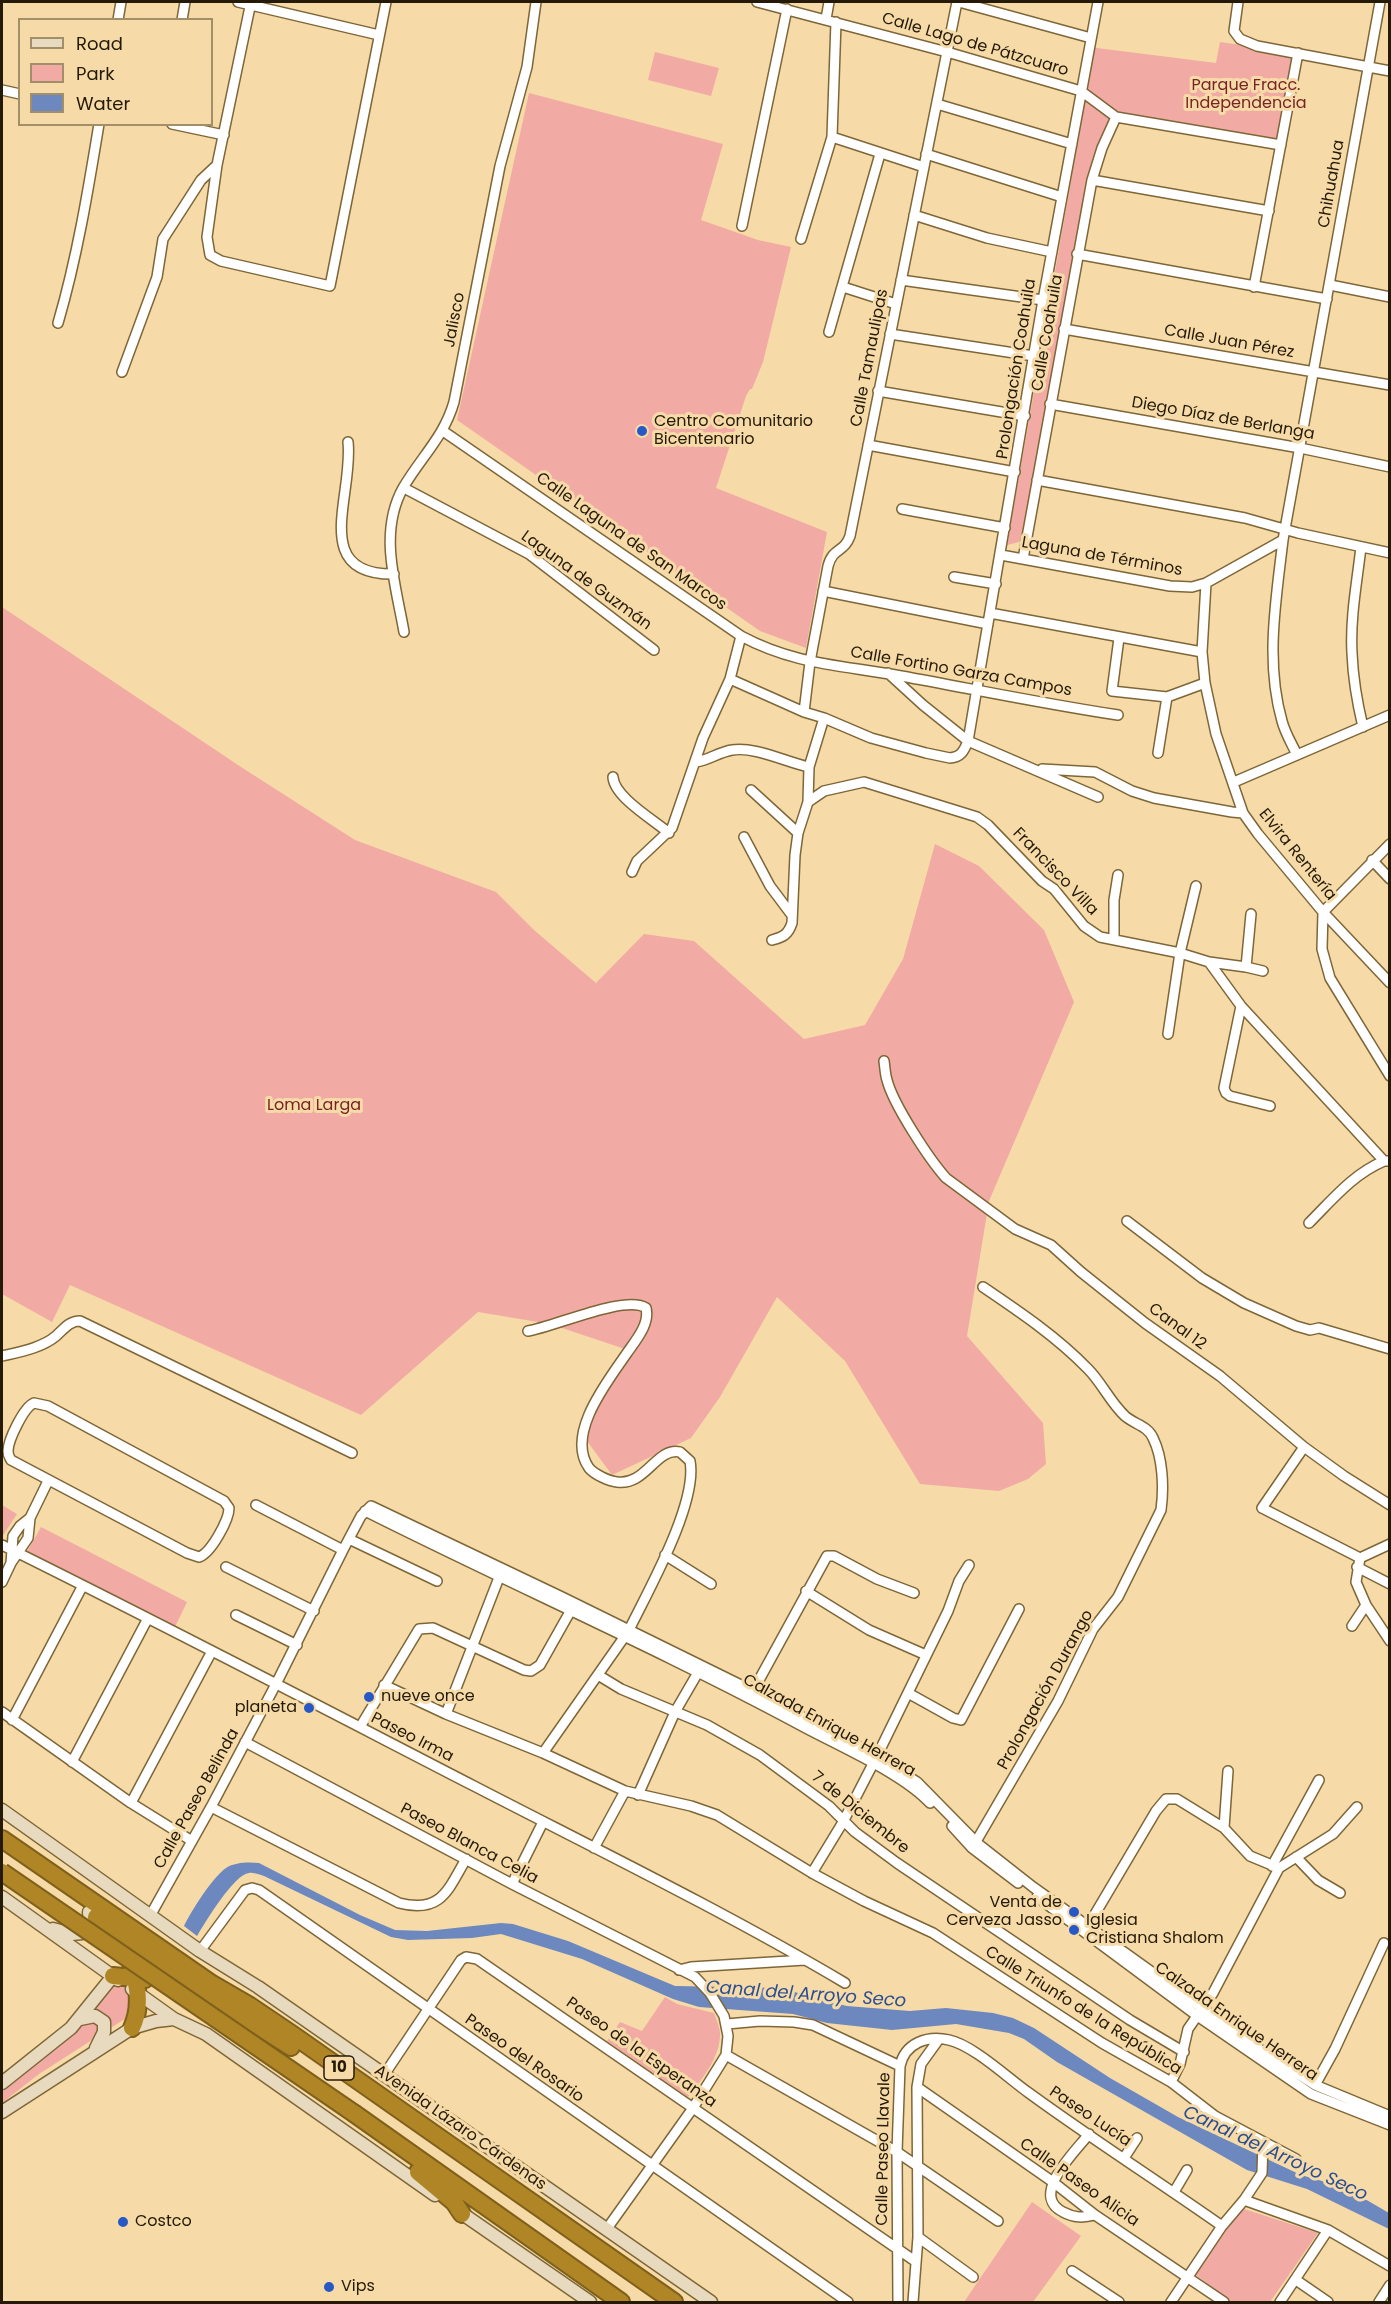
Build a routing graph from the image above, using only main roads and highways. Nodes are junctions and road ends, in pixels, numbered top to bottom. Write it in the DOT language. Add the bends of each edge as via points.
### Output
graph roads {
  1 [pos="4,1841"];
  2 [pos="2,1872"];
  3 [pos="124,1939"];
  4 [pos="157,1963"];
  5 [pos="113,1976"];
  6 [pos="135,1979"];
  7 [pos="184,1983"];
  8 [pos="132,2028"];
  9 [pos="353,2078"];
  10 [pos="360,2118"];
  11 [pos="462,2214"];
  12 [pos="621,2302"];
  13 [pos="674,2302"];
  1 -- 3 [label="highway" via="23,1863"];
  1 -- 9 [label="highway, Avenida Lázaro Cárdenas / 10"];
  2 -- 10 [label="highway, 10, bridge"];
  3 -- 4 [label="highway"];
  3 -- 6 [label="highway"];
  4 -- 6 [label="highway"];
  4 -- 7 [label="highway"];
  5 -- 6 [label="highway"];
  6 -- 7 [label="highway"];
  6 -- 8 [label="highway" via="138,2013"];
  7 -- 9 [label="highway" via="338,2077"];
  9 -- 13 [label="highway, Avenida Lázaro Cárdenas / 10"];
  10 -- 11 [label="highway" via="375,2139 446,2195"];
  10 -- 12 [label="highway, 10"];
}
